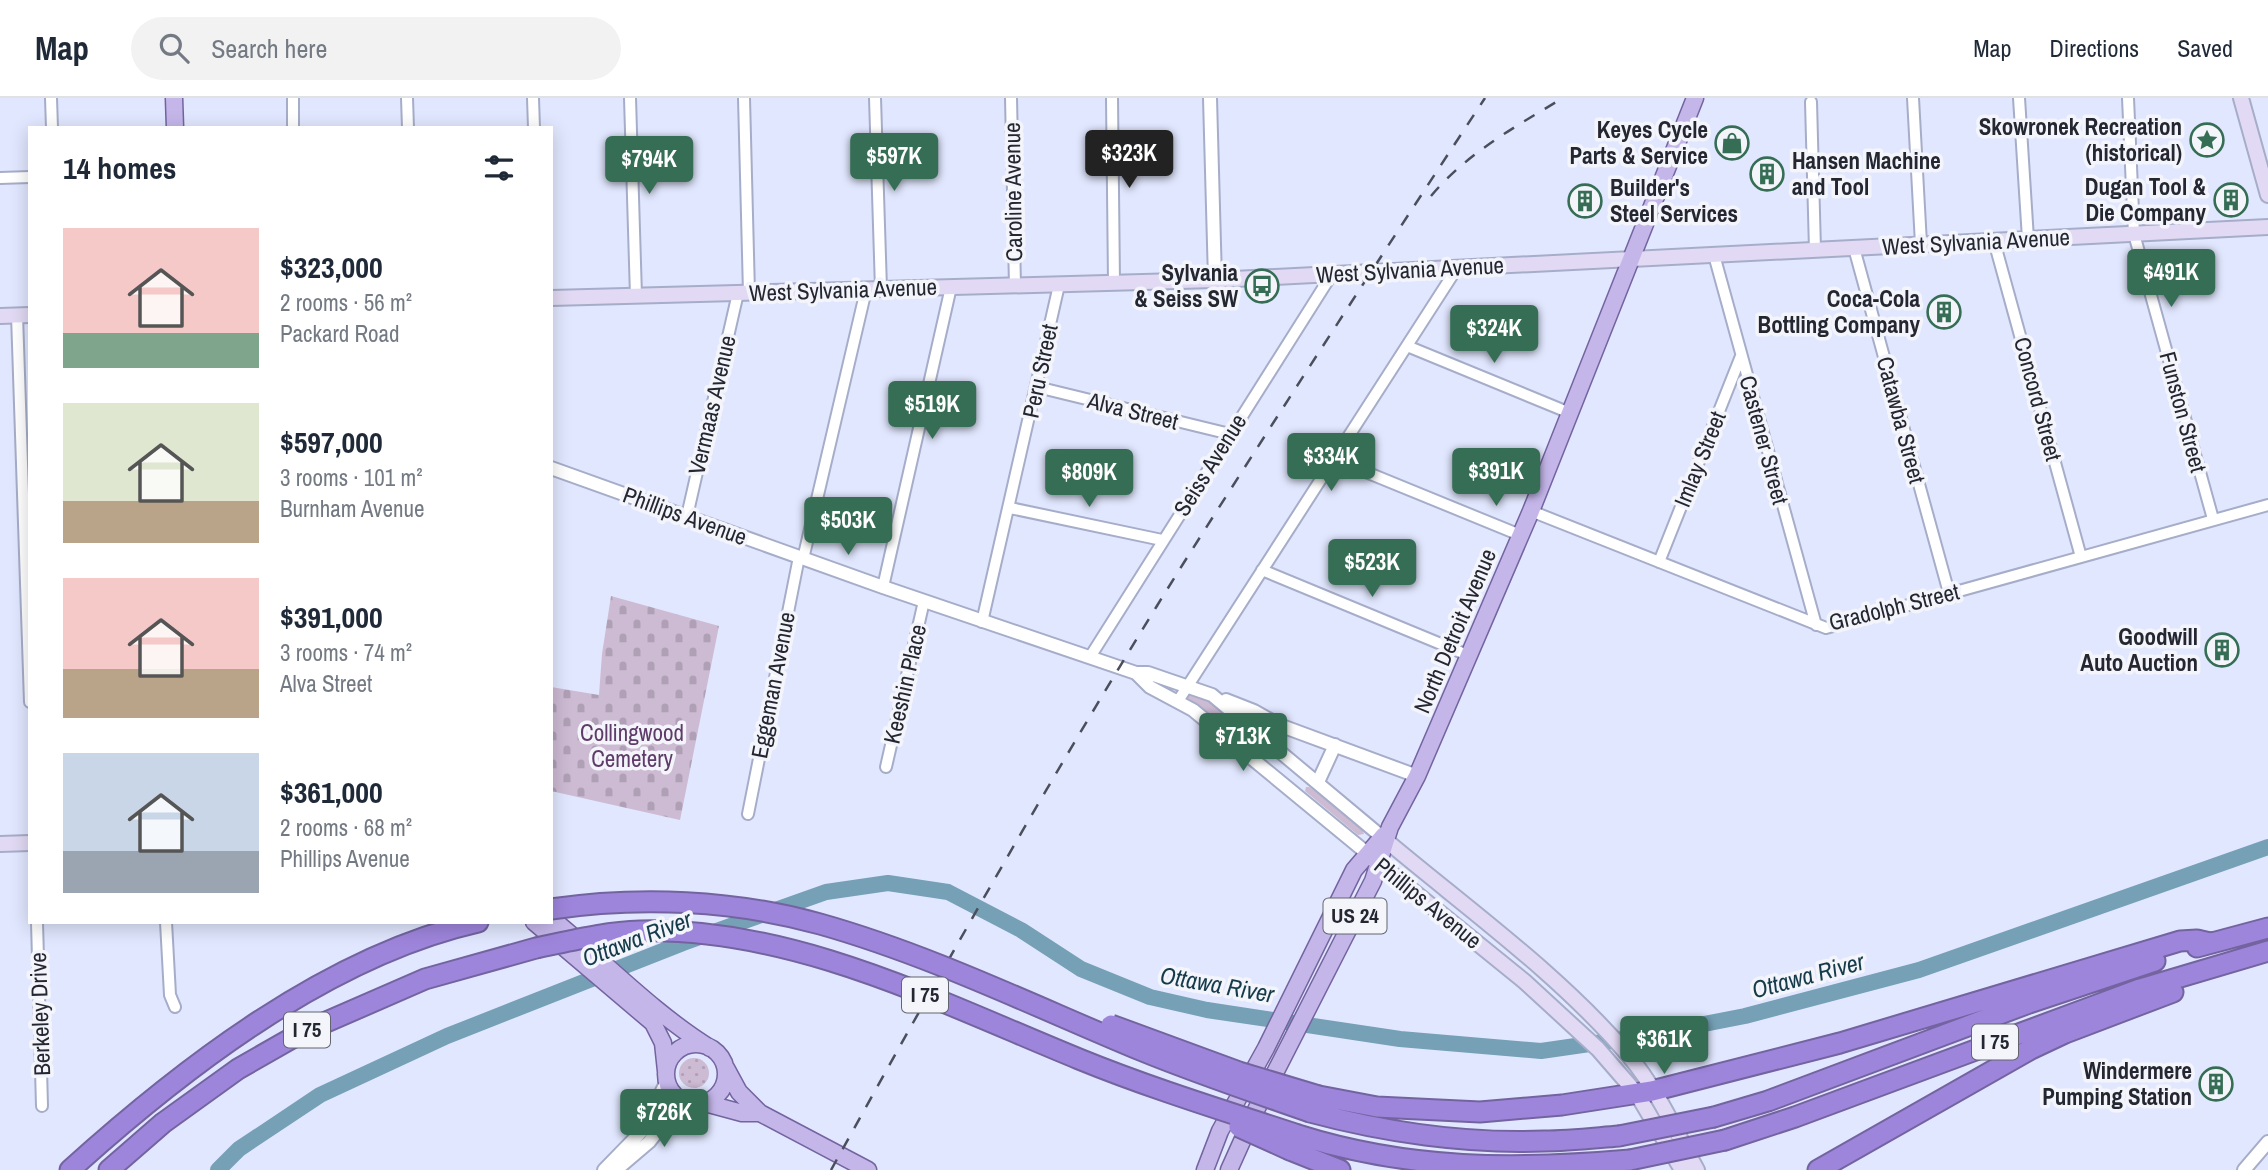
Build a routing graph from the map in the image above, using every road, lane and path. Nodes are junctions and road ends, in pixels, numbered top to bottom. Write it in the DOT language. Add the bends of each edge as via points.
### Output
graph roads {
  1 [pos="51,98"];
  2 [pos="174,98"];
  3 [pos="293,98"];
  4 [pos="407,98"];
  5 [pos="533,98"];
  6 [pos="631,98"];
  7 [pos="744,98"];
  8 [pos="876,98"];
  9 [pos="1011,98"];
  10 [pos="1112,98"];
  11 [pos="1210,98"];
  12 [pos="1695,98"];
  13 [pos="1913,98"];
  14 [pos="2019,98"];
  15 [pos="2128,98"];
  16 [pos="2241,98"];
  17 [pos="1811,102"];
  18 [pos="52,126"];
  19 [pos="175,126"];
  20 [pos="293,126"];
  21 [pos="408,126"];
  22 [pos="534,126"];
  23 [pos="28,177"];
  24 [pos="0,178"];
  25 [pos="2268,195"];
  26 [pos="2268,227"];
  27 [pos="2134,234"];
  28 [pos="2028,239"];
  29 [pos="1994,241"];
  30 [pos="1922,244"];
  31 [pos="1854,248"];
  32 [pos="1815,250"];
  33 [pos="1714,255"];
  34 [pos="1630,259"];
  35 [pos="1457,268"];
  36 [pos="1332,274"];
  37 [pos="1215,280"];
  38 [pos="1114,283"];
  39 [pos="1059,285"];
  40 [pos="1016,286"];
  41 [pos="951,287"];
  42 [pos="873,289"];
  43 [pos="743,293"];
  44 [pos="636,296"];
  45 [pos="553,298"];
  46 [pos="23,315"];
  47 [pos="0,316"];
  48 [pos="1407,346"];
  49 [pos="1741,355"];
  50 [pos="1037,387"];
  51 [pos="1570,413"];
  52 [pos="1230,434"];
  53 [pos="1334,459"];
  54 [pos="553,469"];
  55 [pos="2268,505"];
  56 [pos="1010,508"];
  57 [pos="1531,511"];
  58 [pos="687,516"];
  59 [pos="2213,519"];
  60 [pos="1520,535"];
  61 [pos="1162,540"];
  62 [pos="2081,556"];
  63 [pos="801,558"];
  64 [pos="1659,562"];
  65 [pos="1262,570"];
  66 [pos="883,587"];
  67 [pos="28,591"];
  68 [pos="1949,593"];
  69 [pos="923,601"];
  70 [pos="982,622"];
  71 [pos="1816,625"];
  72 [pos="1470,656"];
  73 [pos="1090,657"];
  74 [pos="1136,673"];
  75 [pos="1187,686"];
  76 [pos="1212,695"];
  77 [pos="1178,701"];
  78 [pos="1268,741"];
  79 [pos="1335,746"];
  80 [pos="1252,759"];
  81 [pos="886,767"];
  82 [pos="1418,776"];
  83 [pos="1313,778"];
  84 [pos="1292,792"];
  85 [pos="748,814"];
  86 [pos="1386,835"];
  87 [pos="28,843"];
  88 [pos="0,844"];
  89 [pos="1373,858"];
  90 [pos="555,918"];
  91 [pos="37,924"];
  92 [pos="166,924"];
  93 [pos="471,924"];
  94 [pos="537,924"];
  95 [pos="2268,928"];
  96 [pos="2210,943"];
  97 [pos="2268,951"];
  98 [pos="2268,958"];
  99 [pos="594,964"];
  100 [pos="622,989"];
  101 [pos="175,1007"];
  102 [pos="710,1048"];
  103 [pos="723,1063"];
  104 [pos="666,1076"];
  105 [pos="1650,1096"];
  106 [pos="700,1103"];
  107 [pos="1314,1104"];
  108 [pos="42,1106"];
  109 [pos="760,1113"];
  110 [pos="2268,1142"];
  111 [pos="1294,1143"];
  112 [pos="70,1170"];
  113 [pos="109,1170"];
  114 [pos="604,1170"];
  115 [pos="616,1170"];
  116 [pos="868,1170"];
  117 [pos="1205,1170"];
  118 [pos="1229,1170"];
  119 [pos="1340,1170"];
  120 [pos="1682,1170"];
  121 [pos="1697,1170"];
  122 [pos="1818,1170"];
  123 [pos="2244,1170"];
  1 -- 18 [label="street"];
  2 -- 19 [label="main road"];
  3 -- 20 [label="street"];
  4 -- 21 [label="street"];
  5 -- 22 [label="street"];
  6 -- 44 [label="street"];
  7 -- 43 [label="street, Vermaas Avenue"];
  8 -- 42 [label="street, Eggeman Avenue"];
  9 -- 40 [label="street, Caroline Avenue"];
  10 -- 38 [label="street"];
  11 -- 37 [label="street"];
  12 -- 34 [label="main road, North Detroit Avenue / US 24"];
  13 -- 30 [label="street"];
  14 -- 28 [label="street"];
  15 -- 27 [label="street, Funston Street"];
  16 -- 25 [label="main road"];
  17 -- 32 [label="street"];
  23 -- 24 [label="street"];
  26 -- 27 [label="main road, West Sylvania Avenue"];
  27 -- 28 [label="main road, West Sylvania Avenue"];
  27 -- 59 [label="street, Funston Street"];
  28 -- 29 [label="main road, West Sylvania Avenue"];
  29 -- 30 [label="main road, West Sylvania Avenue"];
  29 -- 62 [label="street, Concord Street"];
  30 -- 31 [label="main road, West Sylvania Avenue"];
  31 -- 32 [label="main road, West Sylvania Avenue"];
  31 -- 68 [label="street, Catawba Street"];
  32 -- 33 [label="main road, West Sylvania Avenue"];
  33 -- 34 [label="main road, West Sylvania Avenue"];
  33 -- 49 [label="street, Castener Street"];
  34 -- 35 [label="main road, West Sylvania Avenue"];
  34 -- 51 [label="main road, North Detroit Avenue / US 24"];
  35 -- 36 [label="main road, West Sylvania Avenue"];
  35 -- 48 [label="street"];
  36 -- 37 [label="main road, West Sylvania Avenue"];
  36 -- 52 [label="street, Seiss Avenue"];
  37 -- 38 [label="main road, West Sylvania Avenue"];
  38 -- 39 [label="main road, West Sylvania Avenue"];
  39 -- 40 [label="main road, West Sylvania Avenue"];
  39 -- 50 [label="street, Peru Street"];
  40 -- 41 [label="main road, West Sylvania Avenue"];
  41 -- 42 [label="main road, West Sylvania Avenue"];
  41 -- 66 [label="street"];
  42 -- 43 [label="main road, West Sylvania Avenue"];
  42 -- 63 [label="street, Eggeman Avenue"];
  43 -- 44 [label="main road, West Sylvania Avenue"];
  43 -- 58 [label="street, Vermaas Avenue"];
  44 -- 45 [label="main road, West Sylvania Avenue"];
  46 -- 47 [label="main road"];
  46 -- 67 [label="street"];
  48 -- 51 [label="street"];
  48 -- 53 [label="street"];
  49 -- 64 [label="street, Imlay Street"];
  49 -- 71 [label="street, Castener Street"];
  50 -- 52 [label="street, Alva Street"];
  50 -- 56 [label="street, Peru Street"];
  51 -- 57 [label="main road, North Detroit Avenue / US 24"];
  52 -- 61 [label="street, Seiss Avenue"];
  53 -- 60 [label="street"];
  53 -- 65 [label="street"];
  54 -- 58 [label="street, Phillips Avenue"];
  55 -- 59 [label="street, Gradolph Street"];
  56 -- 61 [label="street"];
  56 -- 70 [label="street, Peru Street"];
  57 -- 60 [label="main road, North Detroit Avenue / US 24"];
  57 -- 64 [label="street, Gradolph Street"];
  58 -- 63 [label="street, Phillips Avenue"];
  59 -- 62 [label="street, Gradolph Street"];
  60 -- 72 [label="main road, North Detroit Avenue / US 24"];
  61 -- 73 [label="street, Seiss Avenue"];
  62 -- 68 [label="street, Gradolph Street"];
  63 -- 66 [label="street, Phillips Avenue"];
  63 -- 85 [label="street, Eggeman Avenue"];
  64 -- 71 [label="street, Gradolph Street"];
  65 -- 72 [label="street"];
  65 -- 75 [label="street"];
  66 -- 69 [label="street, Phillips Avenue"];
  68 -- 71 [label="street, Gradolph Street" via="1826,628"];
  69 -- 70 [label="street, Phillips Avenue"];
  69 -- 81 [label="street, Keeshin Place"];
  70 -- 73 [label="street, Phillips Avenue"];
  72 -- 82 [label="main road, North Detroit Avenue / US 24"];
  73 -- 74 [label="street, Phillips Avenue"];
  74 -- 75 [label="street, Phillips Avenue"];
  74 -- 77 [label="street, Phillips Avenue" via="1150,687"];
  75 -- 76 [label="street, Phillips Avenue"];
  75 -- 77 [label="street"];
  76 -- 78 [label="street, Phillips Avenue"];
  76 -- 79 [label="street, Phillips Avenue"];
  77 -- 80 [label="street, Phillips Avenue"];
  78 -- 80 [label="street"];
  78 -- 83 [label="street, Phillips Avenue"];
  79 -- 82 [label="street, Phillips Avenue"];
  79 -- 83 [label="street"];
  80 -- 84 [label="street, Phillips Avenue"];
  82 -- 86 [label="main road, North Detroit Avenue / US 24"];
  83 -- 84 [label="street"];
  83 -- 86 [label="street, Phillips Avenue"];
  84 -- 89 [label="street, Phillips Avenue"];
  86 -- 89 [label="main road, North Detroit Avenue / US 24"];
  86 -- 105 [label="main road, Phillips Avenue" via="1556,981 1638,1068"];
  87 -- 88 [label="main road"];
  89 -- 105 [label="main road, Phillips Avenue" via="1524,981"];
  89 -- 117 [label="main road, North Detroit Avenue / US 24" via="1354,870 1220,1130"];
  89 -- 118 [label="main road, North Detroit Avenue / US 24" via="1373,881"];
  90 -- 99 [label="main road"];
  90 -- 107 [label="highway, I 75, bridge" via="585,904 630,902 756,910 818,923 1144,1036"];
  91 -- 108 [label="street, Berkeley Drive"];
  92 -- 101 [label="street" via="170,995"];
  93 -- 112 [label="highway, I 75" via="359,964 276,1011 175,1082"];
  94 -- 99 [label="main road"];
  95 -- 96 [label="highway, I 75"];
  96 -- 105 [label="highway" via="2180,941"];
  96 -- 107 [label="highway, I 75, bridge" via="2029,1003 1768,1101 1619,1136 1542,1142 1417,1134 1355,1124"];
  97 -- 111 [label="highway, I 75, bridge" via="2140,989 1725,1140 1630,1160 1469,1167"];
  98 -- 122 [label="highway" via="2031,1049"];
  99 -- 100 [label="main road"];
  100 -- 102 [label="main road"];
  100 -- 104 [label="main road" via="657,1028"];
  102 -- 103 [label="main road"];
  102 -- 104 [label="main road" via="682,1048 668,1062"];
  103 -- 106 [label="main road" via="725,1082 720,1091"];
  103 -- 109 [label="main road" via="739,1092"];
  104 -- 106 [label="main road" via="677,1098"];
  104 -- 114 [label="street" via="642,1131"];
  105 -- 107 [label="highway" via="1480,1112"];
  105 -- 120 [label="main road, Phillips Avenue"];
  105 -- 121 [label="main road"];
  106 -- 109 [label="main road"];
  106 -- 115 [label="street" via="662,1123 649,1142"];
  109 -- 116 [label="main road"];
  110 -- 123 [label="street"];
  111 -- 113 [label="highway, I 75, bridge" via="874,974 817,956 722,937 642,931 536,948 425,979 301,1033 238,1069 163,1123"];
  111 -- 119 [label="highway"];
}
